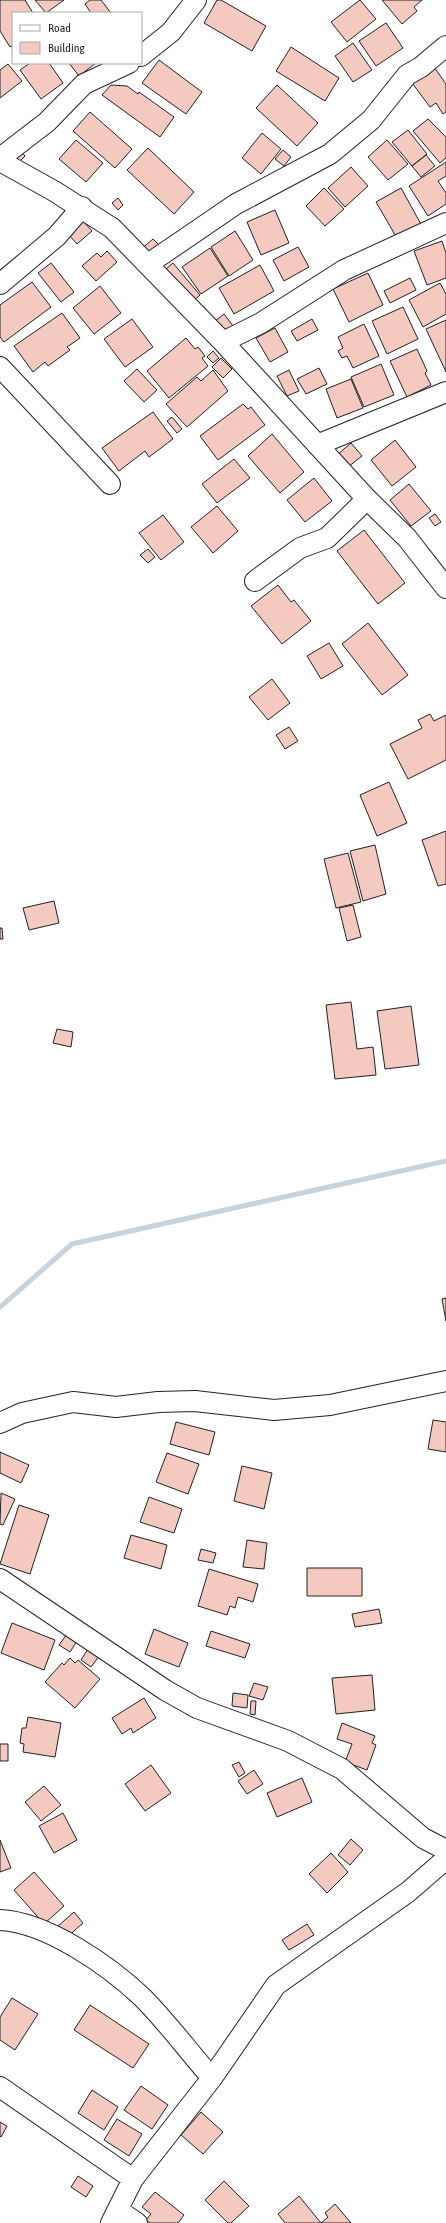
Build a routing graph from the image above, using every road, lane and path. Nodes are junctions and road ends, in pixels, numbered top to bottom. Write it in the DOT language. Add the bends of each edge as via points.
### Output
graph roads {
  1 [pos="196,0"];
  2 [pos="446,46"];
  3 [pos="142,55"];
  4 [pos="127,64"];
  5 [pos="0,158"];
  6 [pos="0,161"];
  7 [pos="82,207"];
  8 [pos="446,223"];
  9 [pos="148,264"];
  10 [pos="0,284"];
  11 [pos="223,342"];
  12 [pos="0,367"];
  13 [pos="446,392"];
  14 [pos="317,445"];
  15 [pos="110,484"];
  16 [pos="367,499"];
  17 [pos="255,581"];
  18 [pos="446,588"];
  19 [pos="446,1382"];
  20 [pos="0,1423"];
  21 [pos="0,1579"];
  22 [pos="446,1850"];
  23 [pos="446,1859"];
  24 [pos="0,1920"];
  25 [pos="212,2078"];
  26 [pos="0,2087"];
  27 [pos="133,2179"];
  28 [pos="115,2216"];
  29 [pos="137,2223"];
  1 -- 3 [label="street" via="171,32"];
  2 -- 9 [label="street" via="407,75 370,120 330,154 236,204"];
  4 -- 5 [label="street" via="84,84 48,122"];
  6 -- 7 [label="street"];
  7 -- 9 [label="street" via="112,228"];
  7 -- 10 [label="street" via="56,236"];
  8 -- 11 [label="street" via="344,270 261,323"];
  9 -- 11 [label="street"];
  11 -- 14 [label="street"];
  12 -- 15 [label="street"];
  13 -- 14 [label="street"];
  14 -- 16 [label="street"];
  16 -- 17 [label="street" via="327,538 300,548"];
  16 -- 18 [label="street" via="407,538"];
  19 -- 20 [label="street" via="330,1405 274,1410 196,1401 116,1407 72,1402 22,1413"];
  21 -- 22 [label="street" via="197,1708 288,1741 342,1769 423,1838"];
  23 -- 25 [label="street" via="408,1892 276,1986"];
  24 -- 25 [label="street" via="49,1932 122,1979 143,1998"];
  25 -- 27 [label="street"];
  26 -- 27 [label="street"];
  27 -- 28 [label="street"];
  28 -- 29 [label="street"];
}
